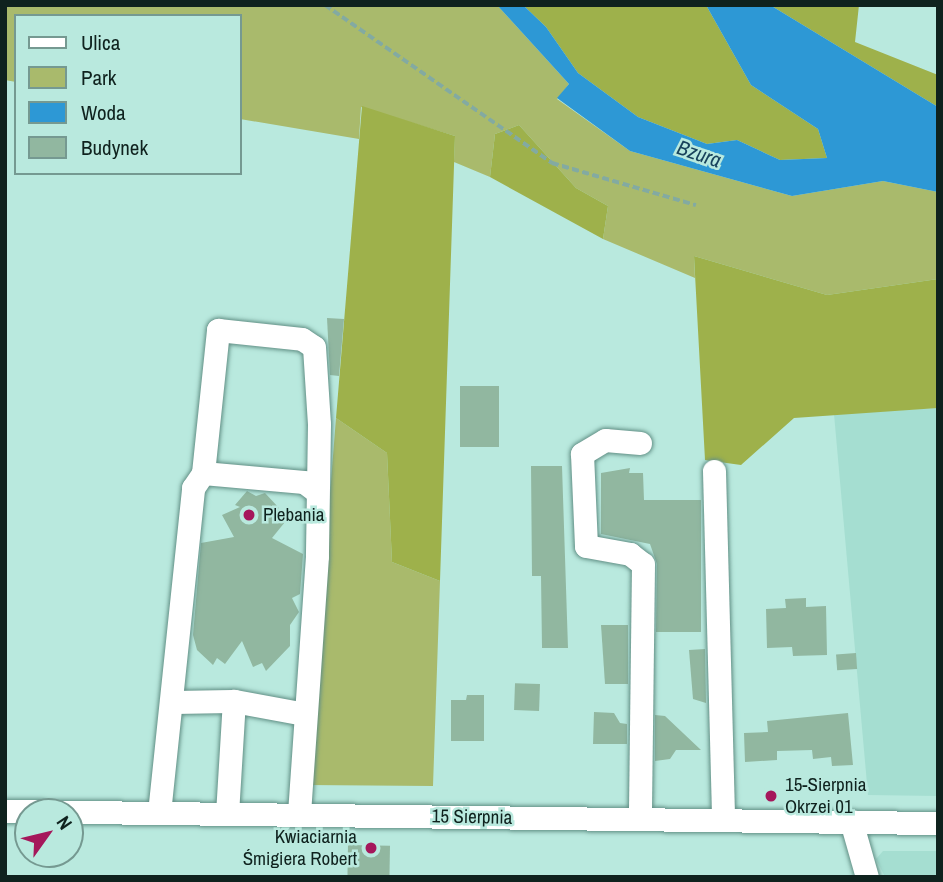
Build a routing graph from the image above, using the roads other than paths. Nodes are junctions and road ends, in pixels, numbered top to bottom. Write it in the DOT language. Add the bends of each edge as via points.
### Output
graph roads {
  1 [pos="640,443"];
  2 [pos="714,471"];
  3 [pos="202,473"];
  4 [pos="316,491"];
  5 [pos="233,701"];
  6 [pos="171,702"];
  7 [pos="305,714"];
  8 [pos="5,811"];
  9 [pos="159,813"];
  10 [pos="227,814"];
  11 [pos="299,815"];
  12 [pos="640,819"];
  13 [pos="723,820"];
  14 [pos="851,821"];
  15 [pos="938,823"];
  16 [pos="867,877"];
  1 -- 12 [label="street" via="605,440 582,454 586,546 630,554 643,564"];
  2 -- 13 [label="street"];
  3 -- 4 [label="street" via="304,482"];
  3 -- 4 [label="street" via="218,330 302,338 314,347 319,424"];
  3 -- 6 [label="street" via="193,488"];
  4 -- 7 [label="street"];
  5 -- 6 [label="street"];
  5 -- 7 [label="street"];
  5 -- 10 [label="street"];
  6 -- 9 [label="street"];
  7 -- 11 [label="street"];
  8 -- 9 [label="street, 15 Sierpnia"];
  9 -- 10 [label="street, 15 Sierpnia"];
  10 -- 11 [label="street, 15 Sierpnia"];
  11 -- 12 [label="street, 15 Sierpnia"];
  12 -- 13 [label="street, 15 Sierpnia"];
  13 -- 14 [label="street, 15 Sierpnia"];
  14 -- 15 [label="street, 15 Sierpnia"];
  14 -- 16 [label="street"];
}
